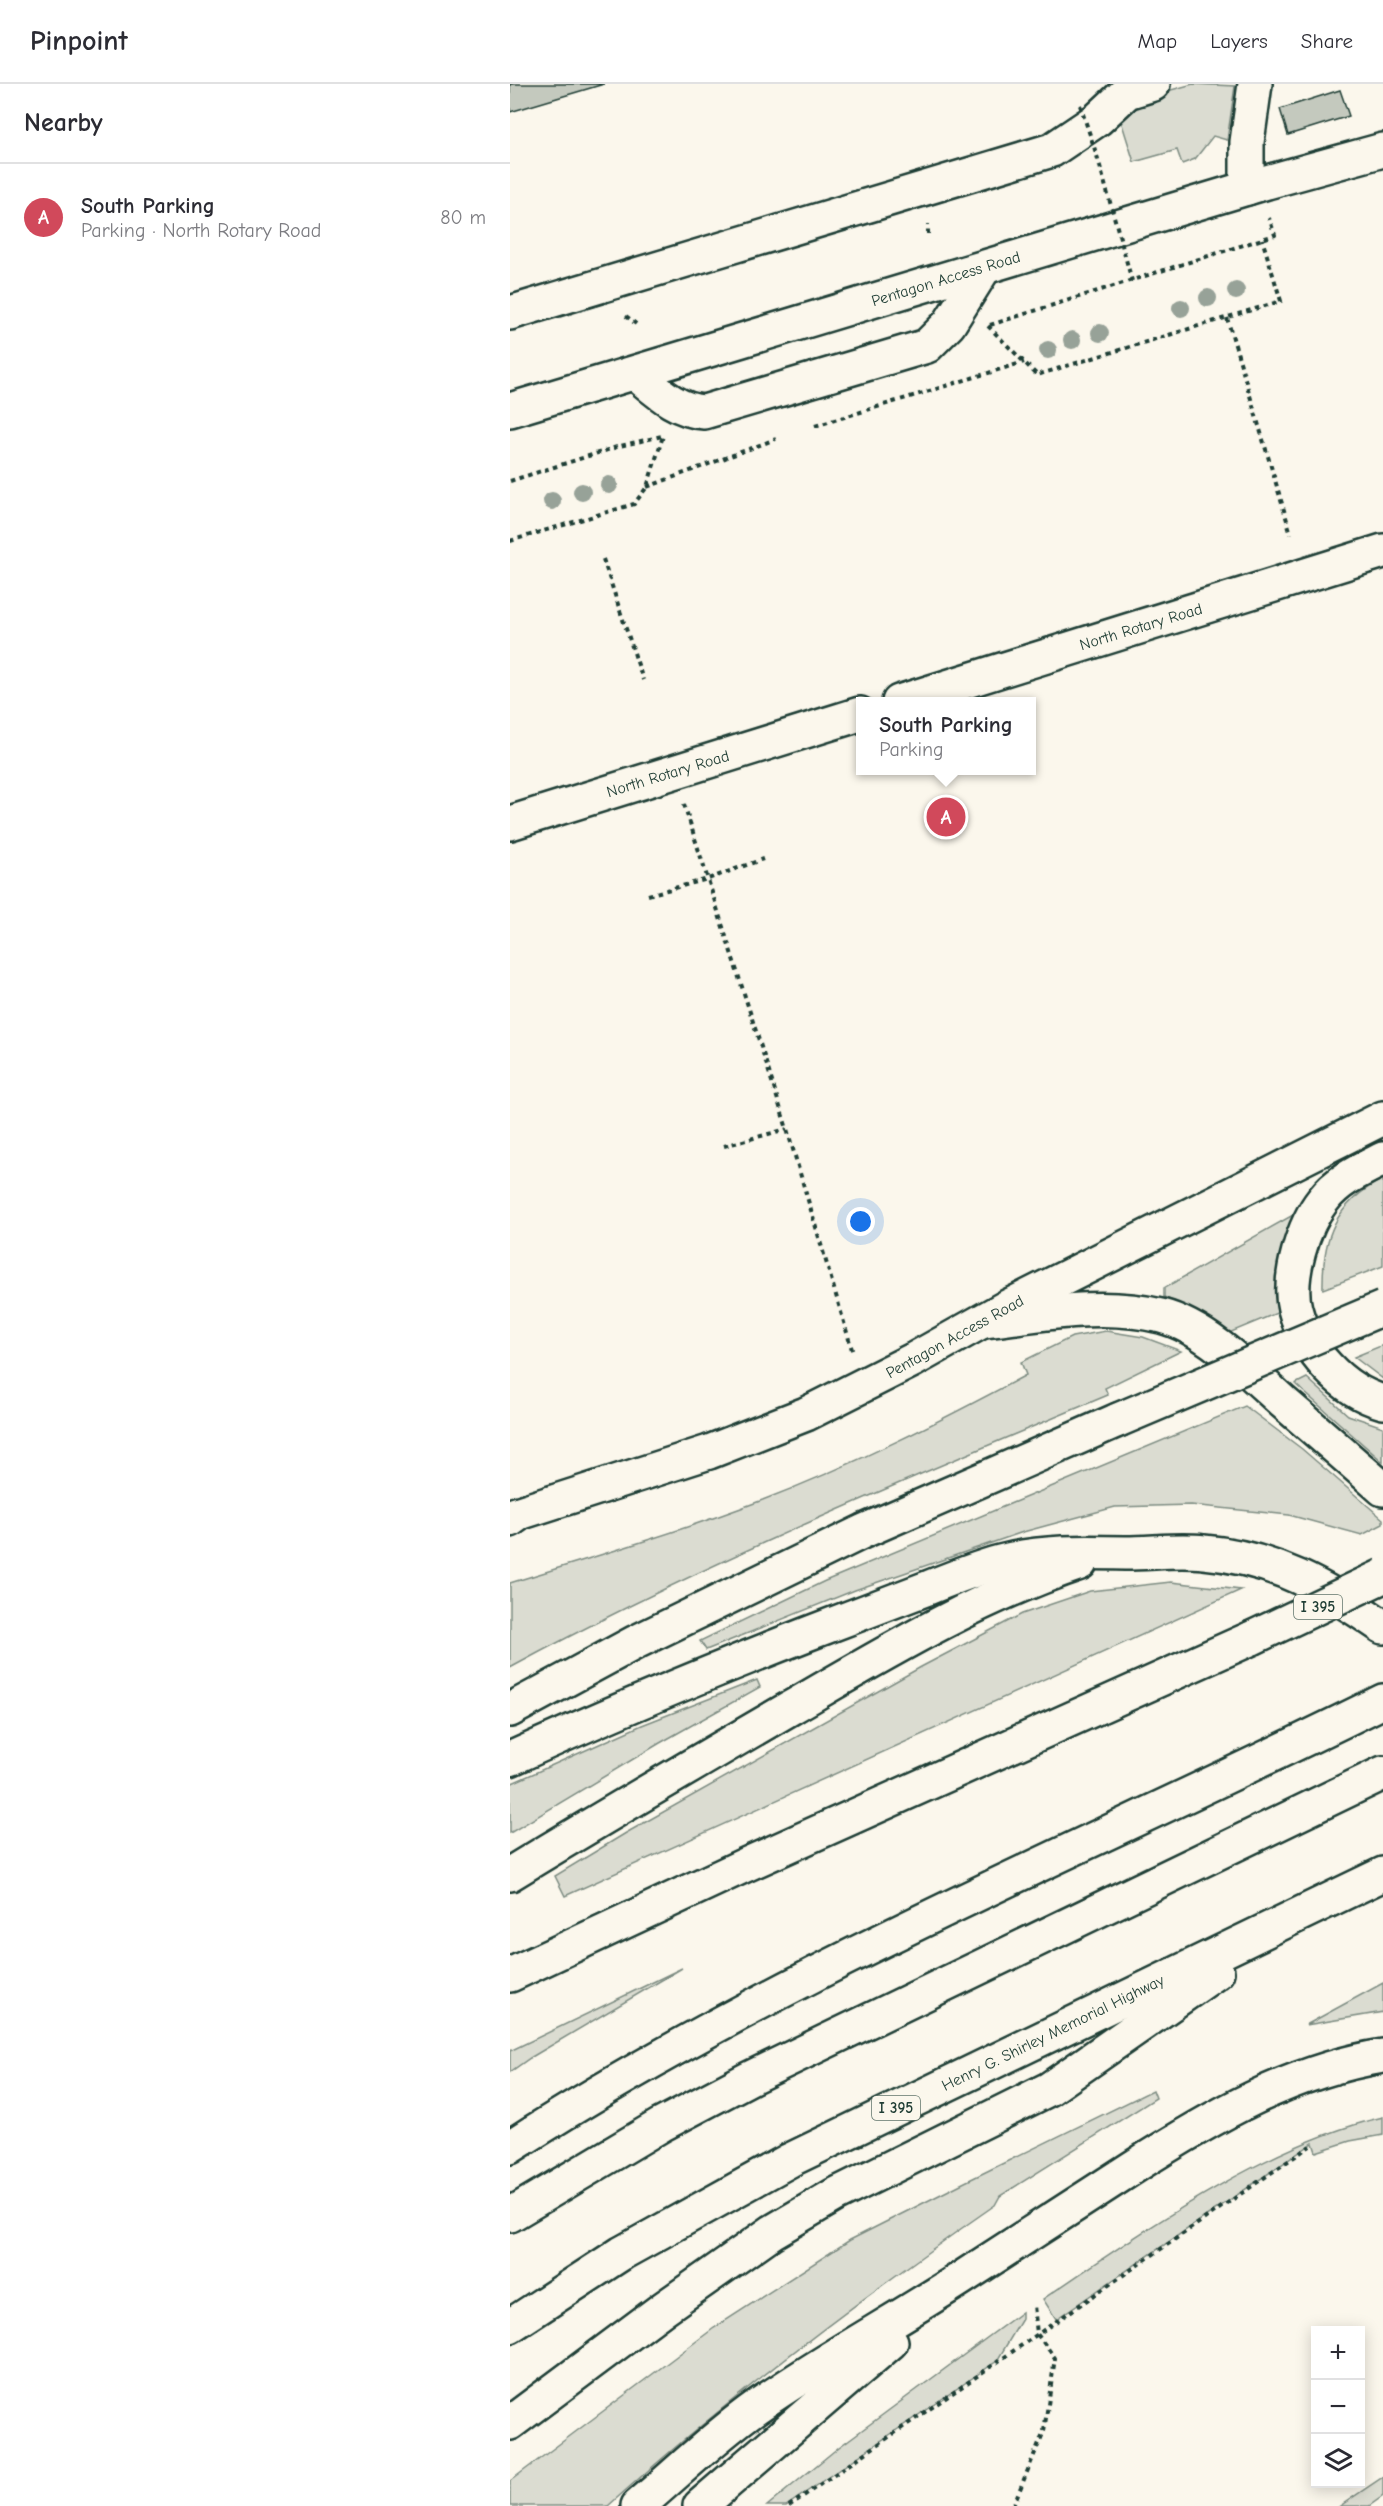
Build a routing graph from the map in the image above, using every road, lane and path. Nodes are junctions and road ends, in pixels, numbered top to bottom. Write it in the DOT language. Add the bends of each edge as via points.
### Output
graph roads {
  1 [pos="1255,84"];
  2 [pos="1136,87"];
  3 [pos="1080,105"];
  4 [pos="1383,150"];
  5 [pos="1257,199"];
  6 [pos="1262,239"];
  7 [pos="984,267"];
  8 [pos="1132,281"];
  9 [pos="510,313"];
  10 [pos="1019,317"];
  11 [pos="1227,318"];
  12 [pos="987,326"];
  13 [pos="1024,362"];
  14 [pos="634,373"];
  15 [pos="510,410"];
  16 [pos="815,426"];
  17 [pos="776,439"];
  18 [pos="510,481"];
  19 [pos="647,487"];
  20 [pos="1291,534"];
  21 [pos="510,541"];
  22 [pos="1383,551"];
  23 [pos="603,560"];
  24 [pos="643,680"];
  25 [pos="915,697"];
  26 [pos="856,716"];
  27 [pos="681,795"];
  28 [pos="510,823"];
  29 [pos="763,859"];
  30 [pos="708,879"];
  31 [pos="648,895"];
  32 [pos="1383,1118"];
  33 [pos="787,1129"];
  34 [pos="724,1146"];
  35 [pos="1383,1159"];
  36 [pos="1383,1308"];
  37 [pos="984,1321"];
  38 [pos="854,1357"];
  39 [pos="1383,1402"];
  40 [pos="1383,1489"];
  41 [pos="512,1517"];
  42 [pos="1129,1553"];
  43 [pos="1383,1576"];
  44 [pos="1383,1627"];
  45 [pos="1382,1701"];
  46 [pos="510,1710"];
  47 [pos="510,1759"];
  48 [pos="1383,1773"];
  49 [pos="510,1874"];
  50 [pos="1383,1874"];
  51 [pos="1297,1916"];
  52 [pos="510,1975"];
  53 [pos="1383,2055"];
  54 [pos="1310,2146"];
  55 [pos="510,2147"];
  56 [pos="510,2215"];
  57 [pos="969,2274"];
  58 [pos="1034,2305"];
  59 [pos="510,2326"];
  60 [pos="1037,2334"];
  61 [pos="510,2423"];
  62 [pos="638,2506"];
  63 [pos="700,2506"];
  64 [pos="789,2506"];
  65 [pos="1013,2506"];
  1 -- 5 [label="main road" via="1246,142"];
  2 -- 9 [label="main road" via="1098,120 1052,150"];
  3 -- 8 [label="path, bridge"];
  4 -- 5 [label="main road, Pentagon Access Road"];
  5 -- 6 [label="path" via="1275,235"];
  5 -- 7 [label="main road, Pentagon Access Road"];
  6 -- 8 [label="path"];
  6 -- 11 [label="path" via="1281,301"];
  7 -- 14 [label="main road, Pentagon Access Road"];
  7 -- 14 [label="main road" via="949,324 927,346 704,412 689,411 675,404"];
  8 -- 10 [label="path"];
  11 -- 13 [label="path" via="1037,375"];
  11 -- 20 [label="path"];
  12 -- 13 [label="path"];
  13 -- 16 [label="path"];
  14 -- 15 [label="main road, Pentagon Access Road"];
  17 -- 19 [label="path"];
  18 -- 19 [label="path" via="663,436"];
  19 -- 21 [label="path" via="634,504"];
  22 -- 25 [label="main road, North Rotary Road"];
  23 -- 24 [label="path"];
  26 -- 28 [label="main road, North Rotary Road"];
  27 -- 30 [label="path"];
  29 -- 30 [label="path"];
  30 -- 31 [label="path"];
  30 -- 33 [label="path"];
  32 -- 37 [label="main road, Pentagon Access Road"];
  33 -- 34 [label="path"];
  33 -- 38 [label="path"];
  35 -- 39 [label="main road" via="1341,1181 1323,1200 1298,1253 1294,1307 1303,1332 1320,1359 1355,1390"];
  36 -- 46 [label="main road, bridge" via="864,1530 646,1637"];
  37 -- 40 [label="main road" via="1113,1309 1163,1317 1183,1325 1240,1364"];
  37 -- 41 [label="main road, Pentagon Access Road" via="806,1414 710,1452"];
  42 -- 44 [label="main road" via="1206,1552 1273,1566 1329,1591"];
  42 -- 47 [label="main road" via="1030,1555 990,1565 764,1651"];
  42 -- 49 [label="main road" via="1053,1572 932,1629"];
  43 -- 52 [label="main road, I 395, bridge"];
  45 -- 55 [label="main road" via="724,2020"];
  48 -- 56 [label="main road" via="750,2078 661,2125"];
  50 -- 51 [label="main road, Henry G. Shirley Memorial Highway / I 395"];
  51 -- 59 [label="main road, Henry G. Shirley Memorial Highway / I 395" via="790,2160 622,2253"];
  51 -- 61 [label="main road" via="1049,2088 835,2195 772,2232"];
  53 -- 57 [label="main road" via="1300,2077 1244,2102 1185,2134"];
  54 -- 60 [label="path"];
  57 -- 62 [label="main road" via="755,2408"];
  57 -- 63 [label="main road"];
  58 -- 60 [label="path"];
  60 -- 64 [label="path"];
  60 -- 65 [label="path" via="1055,2358 1050,2397 1044,2431"];
}
